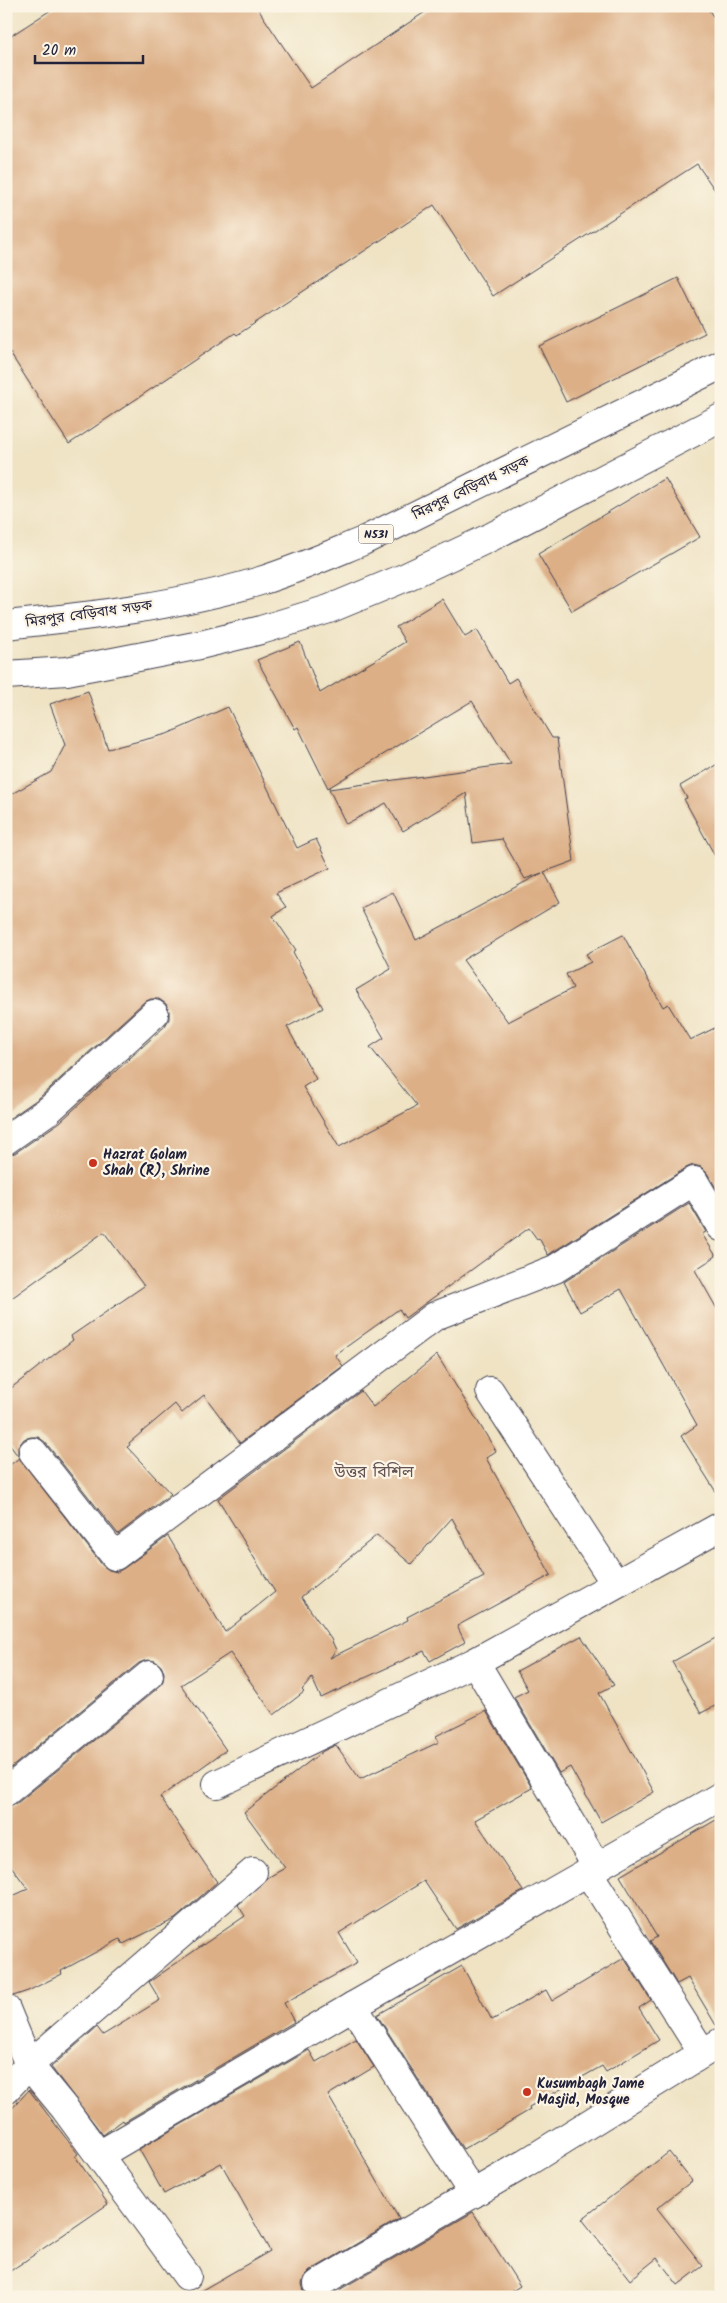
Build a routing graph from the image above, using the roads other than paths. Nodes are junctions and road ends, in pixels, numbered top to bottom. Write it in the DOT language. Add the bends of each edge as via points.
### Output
graph roads {
  1 [pos="721,365"];
  2 [pos="721,418"];
  3 [pos="6,625"];
  4 [pos="6,675"];
  5 [pos="154,1014"];
  6 [pos="6,1140"];
  7 [pos="721,1227"];
  8 [pos="490,1391"];
  9 [pos="33,1452"];
  10 [pos="721,1526"];
  11 [pos="615,1583"];
  12 [pos="475,1662"];
  13 [pos="149,1675"];
  14 [pos="218,1784"];
  15 [pos="6,1792"];
  16 [pos="721,1796"];
  17 [pos="593,1869"];
  18 [pos="253,1872"];
  19 [pos="353,2006"];
  20 [pos="6,2009"];
  21 [pos="711,2047"];
  22 [pos="30,2065"];
  23 [pos="6,2089"];
  24 [pos="99,2155"];
  25 [pos="473,2194"];
  26 [pos="187,2276"];
  27 [pos="318,2284"];
  1 -- 3 [label="main road, মিরপুর বেড়িবাধ সড়ক / N531" via="363,541 308,564 219,592 100,615"];
  2 -- 4 [label="main road" via="490,537 329,609 200,645 67,671"];
  5 -- 6 [label="main road" via="49,1110"];
  7 -- 9 [label="main road" via="694,1181 555,1269 435,1316 114,1556"];
  8 -- 11 [label="main road"];
  10 -- 11 [label="main road"];
  11 -- 12 [label="main road"];
  12 -- 14 [label="main road"];
  12 -- 17 [label="main road"];
  13 -- 15 [label="main road"];
  16 -- 17 [label="main road"];
  17 -- 19 [label="main road"];
  17 -- 21 [label="main road"];
  18 -- 22 [label="main road"];
  19 -- 24 [label="main road"];
  19 -- 25 [label="main road"];
  20 -- 22 [label="main road"];
  21 -- 25 [label="main road"];
  22 -- 23 [label="main road"];
  22 -- 24 [label="main road"];
  24 -- 26 [label="main road"];
  25 -- 27 [label="main road"];
}
